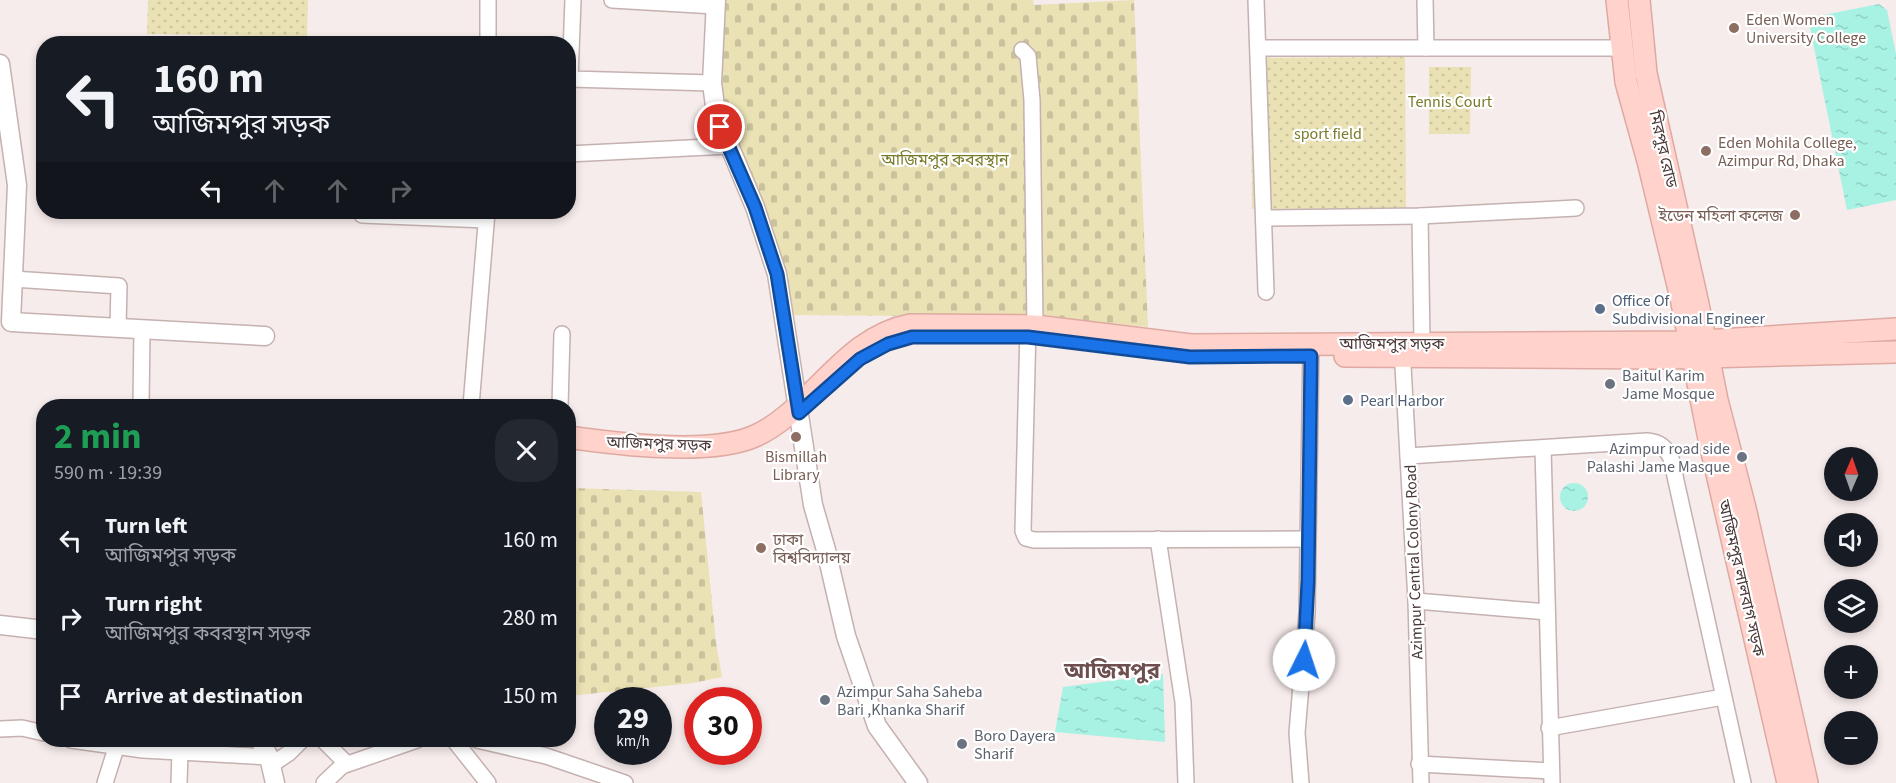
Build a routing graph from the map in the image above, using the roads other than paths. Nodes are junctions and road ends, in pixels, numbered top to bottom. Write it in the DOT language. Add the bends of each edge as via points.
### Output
graph roads {
  1 [pos="488,0"];
  2 [pos="573,0"];
  3 [pos="612,0"];
  4 [pos="1256,0"];
  5 [pos="1425,0"];
  6 [pos="1617,0"];
  7 [pos="1640,0"];
  8 [pos="715,3"];
  9 [pos="488,36"];
  10 [pos="572,36"];
  11 [pos="1258,48"];
  12 [pos="1426,48"];
  13 [pos="1621,48"];
  14 [pos="1022,50"];
  15 [pos="0,64"];
  16 [pos="576,79"];
  17 [pos="712,83"];
  18 [pos="729,146"];
  19 [pos="576,154"];
  20 [pos="1576,208"];
  21 [pos="1420,216"];
  22 [pos="1264,218"];
  23 [pos="486,219"];
  24 [pos="13,279"];
  25 [pos="1266,292"];
  26 [pos="118,327"];
  27 [pos="142,329"];
  28 [pos="1896,329"];
  29 [pos="1030,330"];
  30 [pos="562,334"];
  31 [pos="265,336"];
  32 [pos="1409,347"];
  33 [pos="1311,349"];
  34 [pos="1896,352"];
  35 [pos="1700,356"];
  36 [pos="141,399"];
  37 [pos="472,399"];
  38 [pos="560,399"];
  39 [pos="799,409"];
  40 [pos="576,438"];
  41 [pos="576,446"];
  42 [pos="1543,448"];
  43 [pos="1408,456"];
  44 [pos="1158,539"];
  45 [pos="1307,539"];
  46 [pos="1416,601"];
  47 [pos="1546,612"];
  48 [pos="0,625"];
  49 [pos="36,629"];
  50 [pos="1723,697"];
  51 [pos="1549,728"];
  52 [pos="0,729"];
  53 [pos="36,731"];
  54 [pos="110,747"];
  55 [pos="263,747"];
  56 [pos="295,747"];
  57 [pos="330,747"];
  58 [pos="397,747"];
  59 [pos="460,747"];
  60 [pos="507,747"];
  61 [pos="116,748"];
  62 [pos="180,752"];
  63 [pos="270,761"];
  64 [pos="347,764"];
  65 [pos="1419,764"];
  66 [pos="1552,777"];
  67 [pos="105,783"];
  68 [pos="179,783"];
  69 [pos="275,783"];
  70 [pos="324,783"];
  71 [pos="488,783"];
  72 [pos="625,783"];
  73 [pos="918,783"];
  74 [pos="1186,783"];
  75 [pos="1301,783"];
  76 [pos="1421,783"];
  77 [pos="1743,783"];
  78 [pos="1788,783"];
  79 [pos="1807,783"];
  1 -- 9 [label="street"];
  2 -- 10 [label="street"];
  3 -- 8 [label="street"];
  4 -- 11 [label="street"];
  5 -- 12 [label="street"];
  6 -- 13 [label="main road, মিরপুর রোড"];
  7 -- 35 [label="main road, মিরপুর রোড" via="1646,73"];
  8 -- 17 [label="street"];
  11 -- 12 [label="street"];
  11 -- 22 [label="street"];
  12 -- 13 [label="street"];
  13 -- 35 [label="main road, মিরপুর রোড" via="1626,82"];
  14 -- 29 [label="street" via="1028,56 1032,100"];
  15 -- 24 [label="street" via="16,167"];
  16 -- 17 [label="street"];
  17 -- 18 [label="street" via="716,114"];
  18 -- 19 [label="street"];
  18 -- 39 [label="street" via="777,274"];
  20 -- 21 [label="street"];
  21 -- 22 [label="street"];
  21 -- 32 [label="street, Azimpur Central Colony Road"];
  22 -- 25 [label="street"];
  23 -- 37 [label="street"];
  24 -- 26 [label="street" via="119,286"];
  24 -- 26 [label="street" via="11,322"];
  26 -- 27 [label="street"];
  27 -- 31 [label="street"];
  27 -- 36 [label="street"];
  28 -- 35 [label="main road, আজিমপুর সড়ক"];
  29 -- 33 [label="main road, আজিমপুর সড়ক" via="1191,345"];
  29 -- 39 [label="main road, আজিমপুর সড়ক" via="910,325 895,328 869,342"];
  29 -- 44 [label="street" via="1023,531 1026,538"];
  30 -- 38 [label="street"];
  32 -- 33 [label="main road, আজিমপুর সড়ক"];
  32 -- 35 [label="main road, আজিমপুর সড়ক" via="1667,358"];
  32 -- 43 [label="street, Azimpur Central Colony Road"];
  33 -- 45 [label="street"];
  34 -- 35 [label="main road, আজিমপুর সড়ক"];
  35 -- 78 [label="main road, আজিমপুর লালবাগ সড়ক"];
  35 -- 79 [label="main road" via="1745,508"];
  39 -- 40 [label="main road, আজিমপুর সড়ক" via="755,436 710,446"];
  39 -- 41 [label="main road, আজিমপুর সড়ক" via="779,430 757,443 711,454"];
  39 -- 73 [label="street" via="813,505 864,694 877,726"];
  42 -- 43 [label="street"];
  42 -- 47 [label="street"];
  42 -- 50 [label="street" via="1647,441 1665,448 1671,459"];
  43 -- 46 [label="street, Azimpur Central Colony Road"];
  44 -- 45 [label="street"];
  44 -- 74 [label="street" via="1183,702"];
  45 -- 75 [label="street" via="1307,613 1297,733"];
  46 -- 47 [label="street"];
  46 -- 65 [label="street, Azimpur Central Colony Road"];
  47 -- 51 [label="street"];
  48 -- 49 [label="street"];
  50 -- 51 [label="street"];
  50 -- 77 [label="street"];
  51 -- 66 [label="street"];
  52 -- 53 [label="street"];
  54 -- 61 [label="street"];
  55 -- 63 [label="street"];
  56 -- 63 [label="street"];
  57 -- 64 [label="street"];
  58 -- 64 [label="street"];
  59 -- 71 [label="street"];
  60 -- 72 [label="street"];
  61 -- 62 [label="street"];
  61 -- 67 [label="street"];
  62 -- 63 [label="street"];
  62 -- 68 [label="street"];
  63 -- 69 [label="street"];
  64 -- 70 [label="street"];
  65 -- 66 [label="street"];
  65 -- 76 [label="street, Azimpur Central Colony Road"];
}
